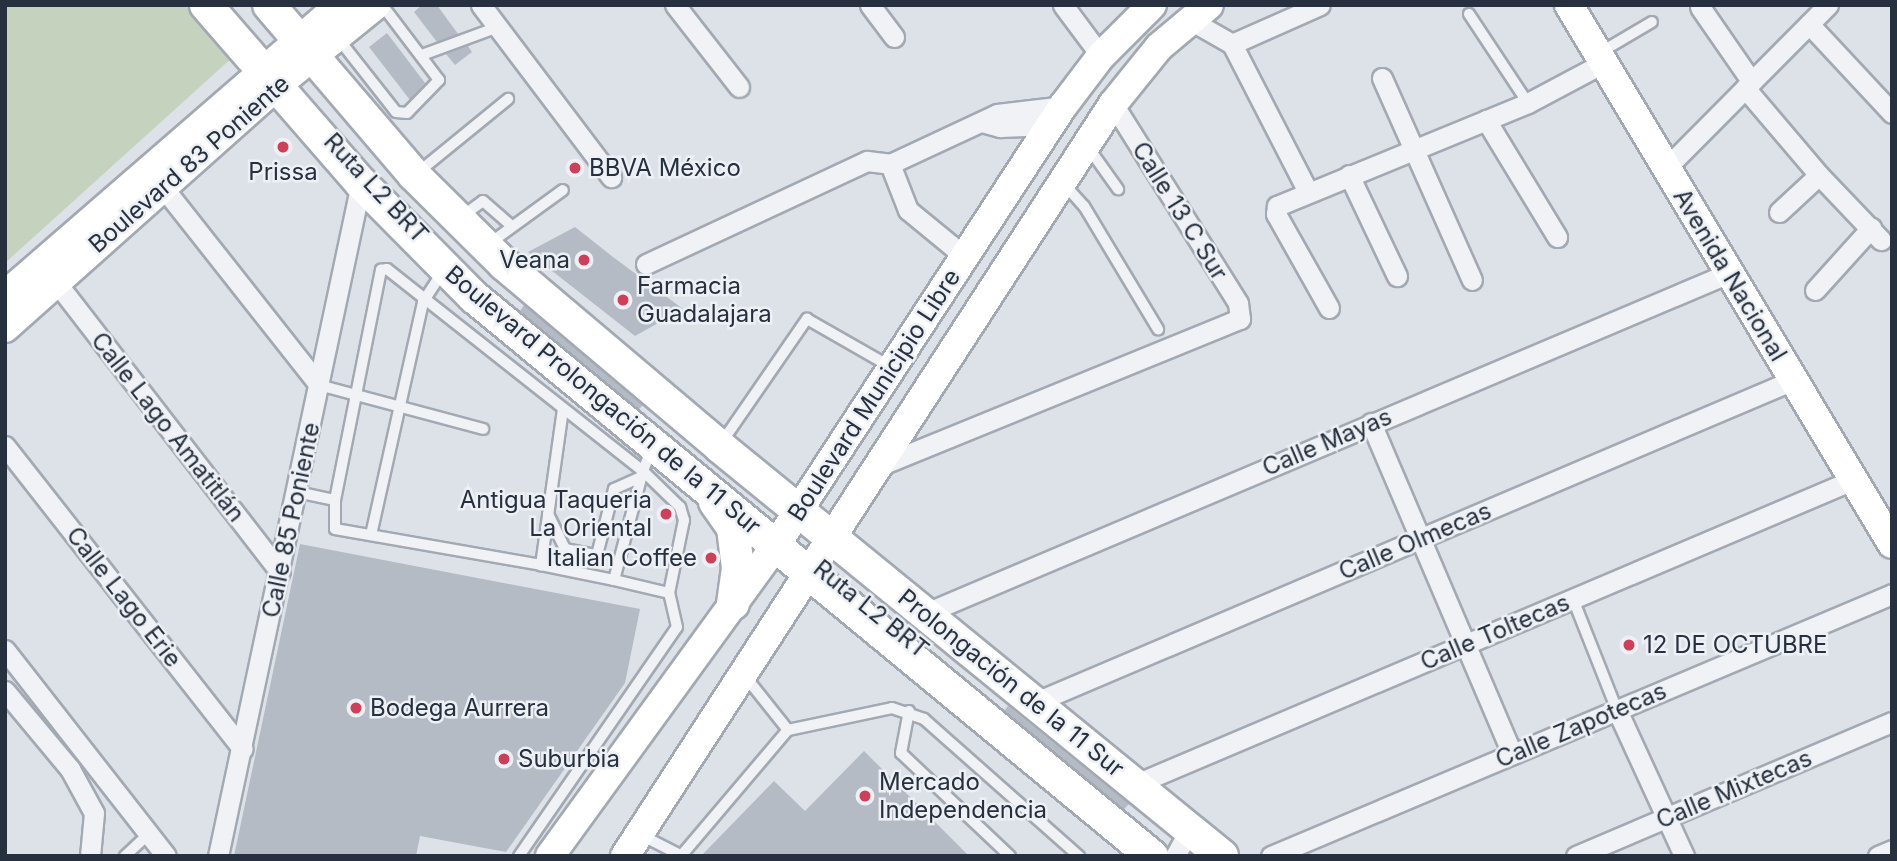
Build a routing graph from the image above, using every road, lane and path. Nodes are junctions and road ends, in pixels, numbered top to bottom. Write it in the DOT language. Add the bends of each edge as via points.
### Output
graph roads {
  1 [pos="206,5"];
  2 [pos="212,5"];
  3 [pos="269,5"];
  4 [pos="340,5"];
  5 [pos="376,5"];
  6 [pos="382,5"];
  7 [pos="481,5"];
  8 [pos="675,5"];
  9 [pos="870,5"];
  10 [pos="1063,5"];
  11 [pos="1152,5"];
  12 [pos="1569,5"];
  13 [pos="1828,5"];
  14 [pos="1314,6"];
  15 [pos="1700,7"];
  16 [pos="1199,13"];
  17 [pos="1469,14"];
  18 [pos="1652,22"];
  19 [pos="1809,24"];
  20 [pos="498,27"];
  21 [pos="337,37"];
  22 [pos="894,37"];
  23 [pos="1232,44"];
  24 [pos="299,54"];
  25 [pos="422,55"];
  26 [pos="1101,56"];
  27 [pos="1601,58"];
  28 [pos="271,77"];
  29 [pos="1382,78"];
  30 [pos="1749,85"];
  31 [pos="739,88"];
  32 [pos="366,99"];
  33 [pos="508,99"];
  34 [pos="1528,103"];
  35 [pos="1113,104"];
  36 [pos="1892,113"];
  37 [pos="1057,116"];
  38 [pos="1486,120"];
  39 [pos="1086,144"];
  40 [pos="1417,148"];
  41 [pos="890,164"];
  42 [pos="1666,168"];
  43 [pos="400,169"];
  44 [pos="1349,175"];
  45 [pos="1819,175"];
  46 [pos="611,177"];
  47 [pos="1062,181"];
  48 [pos="361,183"];
  49 [pos="162,186"];
  50 [pos="563,190"];
  51 [pos="1118,190"];
  52 [pos="1308,192"];
  53 [pos="1779,212"];
  54 [pos="457,219"];
  55 [pos="512,226"];
  56 [pos="1557,237"];
  57 [pos="485,247"];
  58 [pos="964,257"];
  59 [pos="646,264"];
  60 [pos="445,268"];
  61 [pos="1729,273"];
  62 [pos="1397,276"];
  63 [pos="1472,280"];
  64 [pos="56,282"];
  65 [pos="1815,289"];
  66 [pos="5,295"];
  67 [pos="423,302"];
  68 [pos="1329,308"];
  69 [pos="5,328"];
  70 [pos="1158,329"];
  71 [pos="892,368"];
  72 [pos="1793,380"];
  73 [pos="319,385"];
  74 [pos="355,395"];
  75 [pos="400,406"];
  76 [pos="563,409"];
  77 [pos="1371,423"];
  78 [pos="483,429"];
  79 [pos="5,446"];
  80 [pos="719,446"];
  81 [pos="646,464"];
  82 [pos="879,466"];
  83 [pos="694,476"];
  84 [pos="1853,480"];
  85 [pos="297,492"];
  86 [pos="335,500"];
  87 [pos="548,513"];
  88 [pos="371,535"];
  89 [pos="1420,539"];
  90 [pos="804,540"];
  91 [pos="1892,544"];
  92 [pos="541,565"];
  93 [pos="280,572"];
  94 [pos="614,580"];
  95 [pos="669,593"];
  96 [pos="1892,594"];
  97 [pos="1573,598"];
  98 [pos="733,604"];
  99 [pos="926,613"];
  100 [pos="1465,645"];
  101 [pos="5,650"];
  102 [pos="745,676"];
  103 [pos="958,679"];
  104 [pos="8,699"];
  105 [pos="1036,702"];
  106 [pos="1617,710"];
  107 [pos="909,711"];
  108 [pos="1892,722"];
  109 [pos="788,730"];
  110 [pos="243,749"];
  111 [pos="1512,754"];
  112 [pos="1136,785"];
  113 [pos="565,812"];
  114 [pos="1666,818"];
  115 [pos="149,834"];
  116 [pos="633,845"];
  117 [pos="1174,848"];
  118 [pos="1892,850"];
  119 [pos="680,855"];
  120 [pos="90,856"];
  121 [pos="125,856"];
  122 [pos="166,856"];
  123 [pos="218,856"];
  124 [pos="519,856"];
  125 [pos="550,856"];
  126 [pos="1010,856"];
  127 [pos="1079,856"];
  128 [pos="1208,856"];
  129 [pos="1222,856"];
  130 [pos="1271,856"];
  131 [pos="1576,856"];
  132 [pos="1684,856"];
  133 [pos="1878,856"];
  1 -- 28 [label="main road, Boulevard Prolongación de la 11 Sur"];
  2 -- 28 [label="lane, Ruta L2 BRT"];
  3 -- 24 [label="main road, Boulevard Prolongación de la 11 Sur"];
  4 -- 24 [label="main road, Boulevard 83 Poniente"];
  5 -- 21 [label="main road, Boulevard 83 Poniente"];
  6 -- 25 [label="lane"];
  7 -- 20 [label="street"];
  8 -- 31 [label="street"];
  9 -- 22 [label="street"];
  10 -- 26 [label="street"];
  11 -- 26 [label="main road, Boulevard Municipio Libre"];
  12 -- 27 [label="main road, Avenida Nacional"];
  13 -- 19 [label="street"];
  14 -- 23 [label="street"];
  15 -- 30 [label="street"];
  16 -- 23 [label="street"];
  16 -- 35 [label="main road, Boulevard Municipio Libre" via="1159,47"];
  17 -- 34 [label="lane"];
  18 -- 27 [label="lane"];
  19 -- 30 [label="street"];
  19 -- 36 [label="street"];
  20 -- 25 [label="lane"];
  20 -- 46 [label="street"];
  21 -- 24 [label="main road, Boulevard 83 Poniente"];
  21 -- 32 [label="lane"];
  23 -- 52 [label="street"];
  24 -- 28 [label="main road, Boulevard 83 Poniente"];
  24 -- 32 [label="main road, Boulevard Prolongación de la 11 Sur"];
  25 -- 32 [label="lane" via="439,79 407,113 396,113"];
  26 -- 37 [label="main road, Boulevard Municipio Libre"];
  27 -- 34 [label="street"];
  27 -- 42 [label="main road, Avenida Nacional"];
  28 -- 48 [label="main road, Boulevard Prolongación de la 11 Sur"];
  28 -- 49 [label="main road, Boulevard 83 Poniente"];
  28 -- 66 [label="main road, Boulevard 83 Poniente"];
  28 -- 90 [label="lane, Ruta L2 BRT" via="477,294"];
  29 -- 40 [label="street"];
  30 -- 42 [label="street"];
  30 -- 45 [label="street"];
  32 -- 43 [label="main road, Boulevard Prolongación de la 11 Sur"];
  33 -- 43 [label="lane"];
  34 -- 38 [label="street"];
  35 -- 39 [label="main road, Boulevard Municipio Libre"];
  35 -- 82 [label="street, Calle 13 C Sur" via="1238,303 1240,319"];
  37 -- 41 [label="street" via="997,114"];
  37 -- 58 [label="main road, Boulevard Municipio Libre"];
  38 -- 40 [label="street"];
  38 -- 56 [label="street"];
  39 -- 47 [label="main road, Boulevard Municipio Libre"];
  39 -- 51 [label="lane"];
  40 -- 44 [label="street"];
  40 -- 63 [label="street"];
  41 -- 58 [label="street" via="908,210"];
  41 -- 59 [label="street" via="867,161"];
  42 -- 61 [label="main road, Avenida Nacional"];
  43 -- 54 [label="main road, Boulevard Prolongación de la 11 Sur"];
  43 -- 90 [label="lane, Ruta L2 BRT" via="496,271"];
  44 -- 52 [label="street"];
  44 -- 62 [label="street"];
  45 -- 53 [label="street"];
  45 -- 65 [label="street" via="1876,234"];
  47 -- 70 [label="lane" via="1084,206"];
  47 -- 82 [label="main road, Boulevard Municipio Libre"];
  48 -- 60 [label="main road, Boulevard Prolongación de la 11 Sur"];
  48 -- 73 [label="street, Calle 85 Poniente"];
  49 -- 64 [label="main road, Boulevard 83 Poniente"];
  49 -- 73 [label="street"];
  50 -- 55 [label="lane"];
  52 -- 68 [label="street" via="1277,206 1276,214"];
  54 -- 55 [label="lane" via="483,201"];
  54 -- 57 [label="main road, Boulevard Prolongación de la 11 Sur"];
  55 -- 57 [label="lane"];
  57 -- 80 [label="main road, Boulevard Prolongación de la 11 Sur"];
  58 -- 71 [label="main road, Boulevard Municipio Libre"];
  60 -- 67 [label="lane"];
  60 -- 81 [label="main road, Boulevard Prolongación de la 11 Sur"];
  61 -- 72 [label="main road, Avenida Nacional"];
  61 -- 77 [label="street, Calle Mayas"];
  64 -- 69 [label="main road, Boulevard 83 Poniente"];
  64 -- 93 [label="street, Calle Lago Amatitlán"];
  67 -- 74 [label="lane" via="387,269 376,275"];
  67 -- 75 [label="lane"];
  67 -- 76 [label="lane"];
  71 -- 80 [label="lane" via="807,319"];
  71 -- 90 [label="main road, Boulevard Municipio Libre"];
  72 -- 84 [label="main road, Avenida Nacional"];
  72 -- 89 [label="street, Calle Olmecas"];
  73 -- 74 [label="lane"];
  73 -- 85 [label="street, Calle 85 Poniente"];
  74 -- 75 [label="lane"];
  74 -- 86 [label="lane"];
  75 -- 78 [label="lane"];
  75 -- 88 [label="lane"];
  76 -- 81 [label="lane"];
  76 -- 87 [label="lane"];
  77 -- 89 [label="street"];
  77 -- 99 [label="street, Calle Mayas"];
  79 -- 110 [label="street, Calle Lago Erie"];
  80 -- 90 [label="main road, Boulevard Prolongación de la 11 Sur"];
  81 -- 83 [label="main road, Boulevard Prolongación de la 11 Sur"];
  81 -- 87 [label="lane" via="614,489 597,555 565,549"];
  81 -- 94 [label="lane"];
  81 -- 95 [label="lane" via="683,513"];
  82 -- 90 [label="main road, Boulevard Municipio Libre"];
  83 -- 90 [label="main road, Boulevard Prolongación de la 11 Sur"];
  83 -- 98 [label="main road" via="733,528 738,568"];
  84 -- 91 [label="main road, Avenida Nacional"];
  84 -- 97 [label="street, Calle Toltecas"];
  85 -- 86 [label="lane"];
  85 -- 93 [label="street, Calle 85 Poniente"];
  86 -- 88 [label="lane" via="335,529"];
  87 -- 92 [label="lane"];
  88 -- 92 [label="lane"];
  89 -- 100 [label="street"];
  89 -- 105 [label="street, Calle Olmecas"];
  90 -- 98 [label="main road, Boulevard Municipio Libre"];
  90 -- 99 [label="main road, Prolongación de la 11 Sur"];
  90 -- 102 [label="main road, Boulevard Municipio Libre"];
  90 -- 103 [label="lane, Ruta L2 BRT"];
  90 -- 117 [label="main road, Prolongación de la 11 Sur"];
  92 -- 94 [label="lane"];
  93 -- 110 [label="street, Calle 85 Poniente"];
  94 -- 95 [label="lane"];
  95 -- 113 [label="lane" via="677,627"];
  96 -- 106 [label="street, Calle Zapotecas"];
  97 -- 100 [label="street, Calle Toltecas"];
  97 -- 106 [label="lane"];
  98 -- 113 [label="main road, Boulevard Municipio Libre"];
  99 -- 105 [label="main road, Prolongación de la 11 Sur"];
  100 -- 111 [label="street"];
  100 -- 112 [label="street, Calle Toltecas"];
  101 -- 115 [label="street"];
  102 -- 109 [label="lane"];
  102 -- 116 [label="main road, Boulevard Municipio Libre"];
  104 -- 120 [label="street" via="70,769 94,813"];
  105 -- 112 [label="main road, Prolongación de la 11 Sur"];
  106 -- 111 [label="street, Calle Zapotecas"];
  106 -- 114 [label="street"];
  107 -- 109 [label="lane" via="877,709"];
  107 -- 126 [label="lane" via="901,753"];
  107 -- 127 [label="lane" via="924,719"];
  108 -- 114 [label="street, Calle Mixtecas"];
  109 -- 119 [label="lane"];
  110 -- 123 [label="street, Calle 85 Poniente"];
  111 -- 130 [label="street, Calle Zapotecas"];
  112 -- 117 [label="main road, Prolongación de la 11 Sur"];
  113 -- 124 [label="lane"];
  113 -- 125 [label="main road, Boulevard Municipio Libre"];
  114 -- 131 [label="street, Calle Mixtecas"];
  114 -- 132 [label="street"];
  115 -- 121 [label="lane"];
  115 -- 122 [label="street"];
  116 -- 119 [label="lane"];
  117 -- 128 [label="lane"];
  117 -- 129 [label="main road, Prolongación de la 11 Sur"];
  118 -- 133 [label="street"];
}
